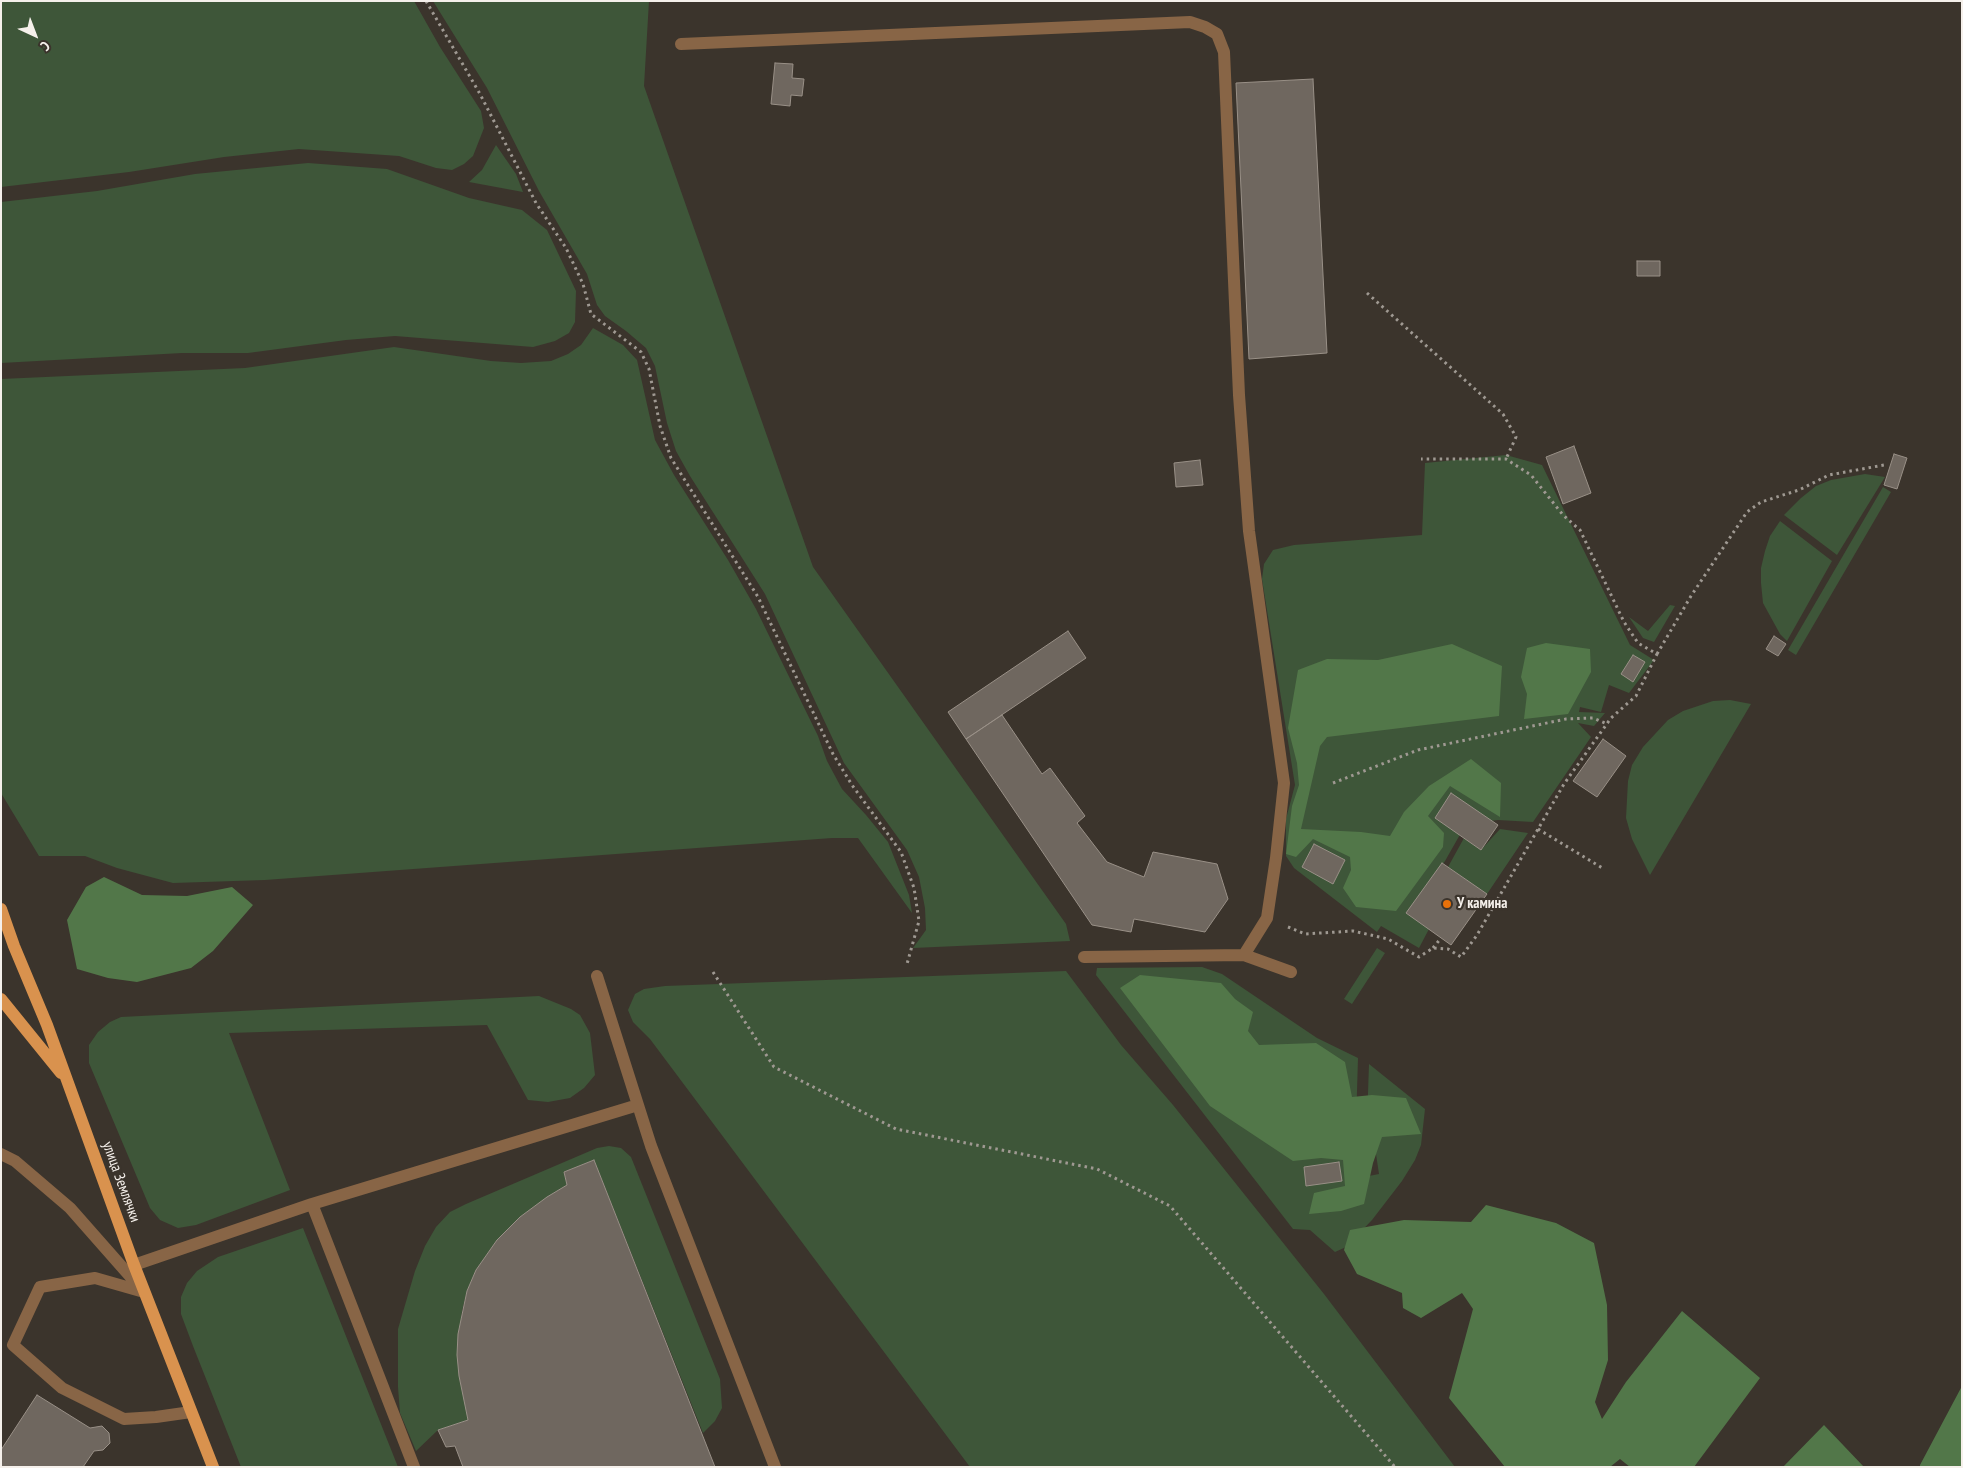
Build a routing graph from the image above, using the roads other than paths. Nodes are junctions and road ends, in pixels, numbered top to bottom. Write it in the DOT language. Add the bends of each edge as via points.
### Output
graph roads {
  1 [pos="681,44"];
  2 [pos="1,909"];
  3 [pos="1,935"];
  4 [pos="14,946"];
  5 [pos="1244,956"];
  6 [pos="1084,957"];
  7 [pos="1290,972"];
  8 [pos="597,976"];
  9 [pos="1,999"];
  10 [pos="68,1081"];
  11 [pos="638,1105"];
  12 [pos="1,1154"];
  13 [pos="312,1204"];
  14 [pos="134,1264"];
  15 [pos="144,1292"];
  16 [pos="191,1412"];
  17 [pos="213,1467"];
  18 [pos="414,1467"];
  19 [pos="775,1467"];
  1 -- 5 [label="lane" via="1190,22 1217,34 1224,52 1240,395 1250,531 1284,783 1267,918"];
  2 -- 4 [label="main road, улица Землячки"];
  3 -- 4 [label="main road"];
  4 -- 10 [label="main road, улица Землячки"];
  5 -- 6 [label="lane"];
  5 -- 7 [label="lane"];
  8 -- 11 [label="lane"];
  9 -- 10 [label="main road"];
  10 -- 14 [label="main road, улица Землячки"];
  11 -- 13 [label="lane"];
  11 -- 19 [label="lane"];
  12 -- 15 [label="lane" via="15,1161 70,1208"];
  13 -- 14 [label="lane"];
  13 -- 18 [label="lane"];
  14 -- 15 [label="main road, улица Землячки"];
  15 -- 16 [label="main road, улица Землячки"];
  15 -- 16 [label="lane" via="95,1278 40,1287 13,1345 62,1388 124,1419"];
  16 -- 17 [label="main road, улица Землячки"];
}
